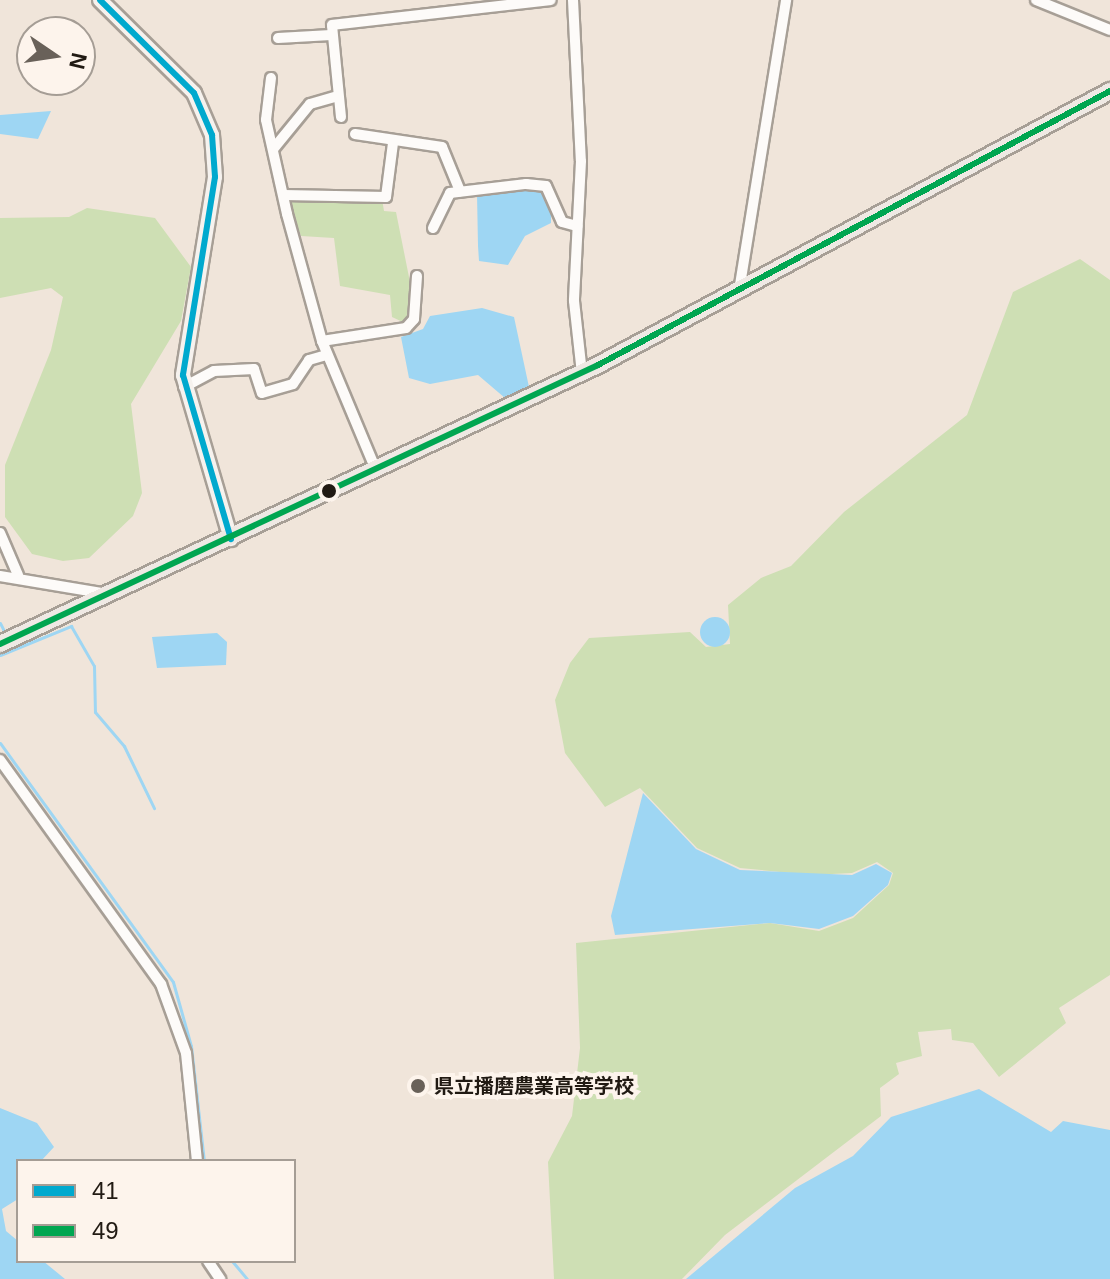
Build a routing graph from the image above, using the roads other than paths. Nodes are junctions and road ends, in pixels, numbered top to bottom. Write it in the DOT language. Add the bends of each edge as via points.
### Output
graph roads {
  1 [pos="100,0"];
  2 [pos="551,0"];
  3 [pos="573,0"];
  4 [pos="786,0"];
  5 [pos="1036,0"];
  6 [pos="1110,30"];
  7 [pos="331,35"];
  8 [pos="278,38"];
  9 [pos="271,78"];
  10 [pos="1110,91"];
  11 [pos="334,97"];
  12 [pos="341,117"];
  13 [pos="355,134"];
  14 [pos="393,143"];
  15 [pos="274,148"];
  16 [pos="460,191"];
  17 [pos="284,195"];
  18 [pos="577,226"];
  19 [pos="433,228"];
  20 [pos="417,276"];
  21 [pos="739,291"];
  22 [pos="322,341"];
  23 [pos="327,355"];
  24 [pos="582,373"];
  25 [pos="184,387"];
  26 [pos="376,470"];
  27 [pos="0,533"];
  28 [pos="231,539"];
  29 [pos="18,575"];
  30 [pos="0,576"];
  31 [pos="107,594"];
  32 [pos="0,644"];
  33 [pos="0,760"];
  34 [pos="197,1159"];
  1 -- 25 [label="street" via="194,93 212,135 215,177"];
  2 -- 7 [label="street" via="336,24"];
  3 -- 18 [label="street"];
  4 -- 21 [label="street"];
  5 -- 6 [label="street"];
  7 -- 8 [label="street"];
  7 -- 11 [label="street"];
  9 -- 15 [label="street" via="266,120"];
  10 -- 21 [label="main road"];
  11 -- 12 [label="street"];
  11 -- 15 [label="street" via="310,104"];
  13 -- 14 [label="street"];
  14 -- 16 [label="street" via="445,150"];
  14 -- 17 [label="street" via="386,197"];
  15 -- 17 [label="street"];
  16 -- 18 [label="street" via="546,186 562,222"];
  16 -- 19 [label="street" via="441,200"];
  17 -- 22 [label="street"];
  18 -- 24 [label="street"];
  20 -- 22 [label="street" via="414,319 406,328"];
  21 -- 24 [label="main road"];
  22 -- 23 [label="street"];
  23 -- 25 [label="street" via="309,360 293,384 262,393 254,369 214,371"];
  23 -- 26 [label="street"];
  24 -- 26 [label="main road"];
  25 -- 28 [label="street"];
  26 -- 28 [label="main road"];
  27 -- 29 [label="street"];
  28 -- 31 [label="main road"];
  29 -- 30 [label="street"];
  29 -- 31 [label="street"];
  31 -- 32 [label="main road"];
  33 -- 34 [label="street" via="161,984 186,1053"];
}
